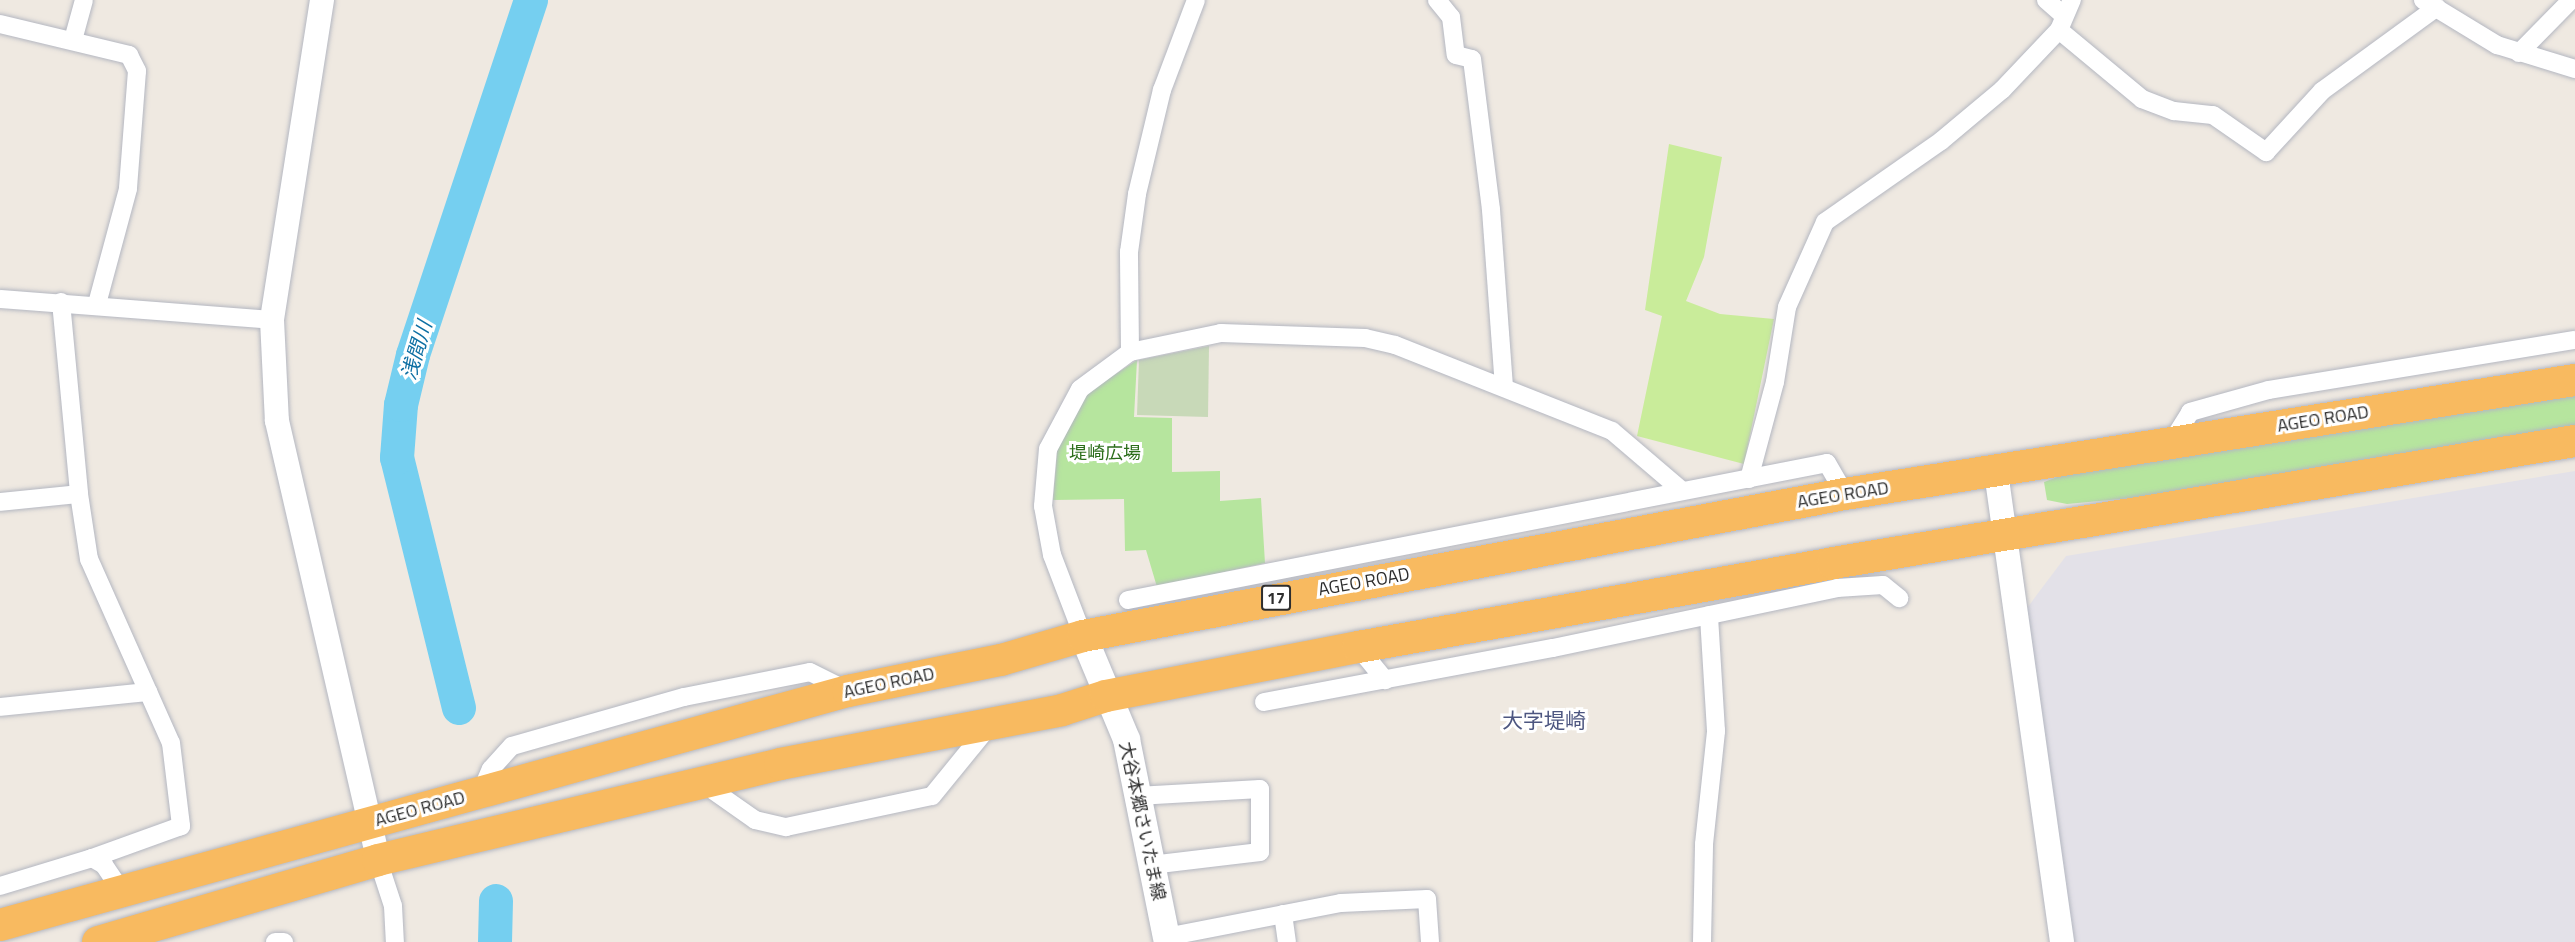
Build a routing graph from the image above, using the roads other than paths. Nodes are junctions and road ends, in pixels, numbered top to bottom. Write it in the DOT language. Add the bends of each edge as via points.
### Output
graph roads {
  1 [pos="84,0"];
  2 [pos="322,0"];
  3 [pos="1196,0"];
  4 [pos="1437,0"];
  5 [pos="2046,0"];
  6 [pos="2571,0"];
  7 [pos="2430,3"];
  8 [pos="2065,15"];
  9 [pos="0,24"];
  10 [pos="73,40"];
  11 [pos="2518,53"];
  12 [pos="2575,69"];
  13 [pos="0,299"];
  14 [pos="61,302"];
  15 [pos="98,304"];
  16 [pos="272,320"];
  17 [pos="2575,340"];
  18 [pos="1130,352"];
  19 [pos="2575,380"];
  20 [pos="1504,385"];
  21 [pos="2575,441"];
  22 [pos="2171,443"];
  23 [pos="1996,472"];
  24 [pos="1749,479"];
  25 [pos="1681,490"];
  26 [pos="79,494"];
  27 [pos="1845,494"];
  28 [pos="0,502"];
  29 [pos="2005,535"];
  30 [pos="1835,576"];
  31 [pos="1218,594"];
  32 [pos="1899,598"];
  33 [pos="1128,600"];
  34 [pos="1709,615"];
  35 [pos="1083,636"];
  36 [pos="1358,647"];
  37 [pos="1385,680"];
  38 [pos="148,692"];
  39 [pos="1107,696"];
  40 [pos="1264,702"];
  41 [pos="0,707"];
  42 [pos="990,724"];
  43 [pos="701,782"];
  44 [pos="1137,796"];
  45 [pos="368,823"];
  46 [pos="92,858"];
  47 [pos="378,860"];
  48 [pos="1151,865"];
  49 [pos="0,886"];
  50 [pos="121,890"];
  51 [pos="1283,914"];
  52 [pos="0,924"];
  53 [pos="1167,939"];
  54 [pos="98,942"];
  55 [pos="275,942"];
  56 [pos="284,942"];
  57 [pos="395,942"];
  58 [pos="1287,942"];
  59 [pos="1430,942"];
  60 [pos="1702,942"];
  61 [pos="2062,942"];
  1 -- 10 [label="street"];
  2 -- 16 [label="street"];
  3 -- 18 [label="street" via="1162,90 1137,194 1129,252"];
  4 -- 20 [label="street" via="1451,17 1456,55 1472,58 1491,210"];
  5 -- 8 [label="street"];
  6 -- 11 [label="street"];
  7 -- 8 [label="street" via="2322,91 2266,152 2213,115 2174,111 2142,99"];
  7 -- 11 [label="street" via="2497,45"];
  8 -- 24 [label="street" via="2002,90 1941,141 1826,222 1787,308 1775,382"];
  9 -- 10 [label="street"];
  10 -- 15 [label="street" via="129,55 137,71 128,189"];
  11 -- 12 [label="street"];
  13 -- 14 [label="street"];
  14 -- 15 [label="street"];
  14 -- 26 [label="street"];
  15 -- 16 [label="street"];
  16 -- 45 [label="street" via="277,421"];
  17 -- 22 [label="street" via="2270,390 2190,412"];
  18 -- 20 [label="street" via="1221,333 1365,338"];
  18 -- 35 [label="street" via="1080,389 1048,449 1043,506 1052,555"];
  19 -- 22 [label="highway, AGEO ROAD / 17"];
  20 -- 25 [label="street" via="1612,431"];
  21 -- 29 [label="highway"];
  22 -- 23 [label="highway, AGEO ROAD / 17"];
  23 -- 27 [label="highway, AGEO ROAD / 17"];
  23 -- 29 [label="street"];
  24 -- 25 [label="street"];
  24 -- 27 [label="street" via="1827,463"];
  25 -- 31 [label="street"];
  26 -- 28 [label="street"];
  26 -- 38 [label="street" via="89,559"];
  27 -- 31 [label="highway, AGEO ROAD / 17"];
  29 -- 30 [label="highway"];
  29 -- 61 [label="street"];
  30 -- 32 [label="street" via="1883,585"];
  30 -- 34 [label="street"];
  30 -- 36 [label="highway"];
  31 -- 33 [label="street"];
  31 -- 35 [label="highway, AGEO ROAD / 17"];
  34 -- 37 [label="street"];
  34 -- 60 [label="street" via="1716,731 1704,844"];
  35 -- 39 [label="main road, 大谷本郷さいたま線"];
  35 -- 45 [label="highway, AGEO ROAD / 17" via="1001,660 848,691"];
  36 -- 37 [label="street"];
  36 -- 39 [label="highway"];
  37 -- 40 [label="street"];
  38 -- 41 [label="street"];
  38 -- 46 [label="street" via="171,743 181,826"];
  39 -- 42 [label="highway"];
  39 -- 44 [label="main road, 大谷本郷さいたま線" via="1126,739"];
  42 -- 43 [label="highway"];
  42 -- 43 [label="street" via="932,796 786,827 755,820"];
  43 -- 47 [label="highway"];
  44 -- 48 [label="main road, 大谷本郷さいたま線"];
  44 -- 48 [label="street" via="1260,789 1260,852"];
  45 -- 47 [label="street"];
  45 -- 50 [label="highway, AGEO ROAD / 17"];
  46 -- 49 [label="street"];
  46 -- 50 [label="street" via="105,865"];
  47 -- 54 [label="highway"];
  47 -- 57 [label="street" via="393,906"];
  48 -- 53 [label="main road, 大谷本郷さいたま線"];
  50 -- 52 [label="highway, AGEO ROAD / 17"];
  51 -- 53 [label="street"];
  51 -- 58 [label="street"];
  51 -- 59 [label="street" via="1341,903 1427,899"];
  55 -- 56 [label="street"];
}
